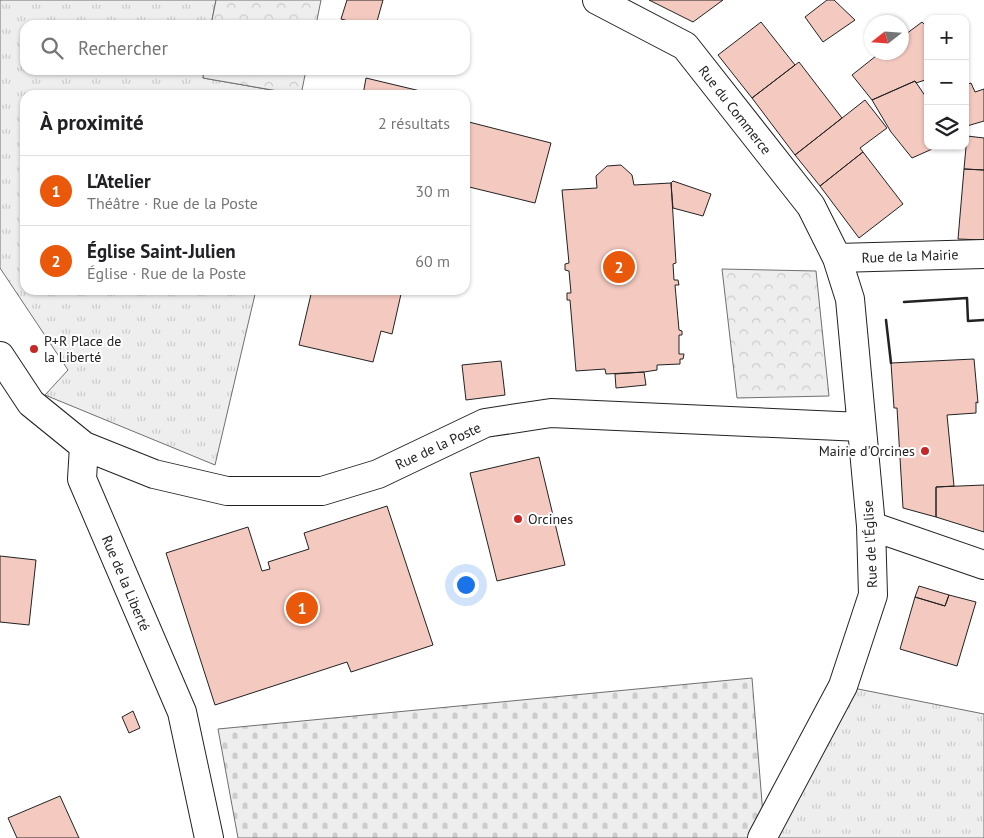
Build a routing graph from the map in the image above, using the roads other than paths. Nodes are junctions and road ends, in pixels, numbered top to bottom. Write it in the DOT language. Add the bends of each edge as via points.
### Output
graph roads {
  1 [pos="597,0"];
  2 [pos="984,254"];
  3 [pos="837,258"];
  4 [pos="0,356"];
  5 [pos="861,427"];
  6 [pos="84,446"];
  7 [pos="871,526"];
  8 [pos="984,565"];
  9 [pos="210,838"];
  10 [pos="762,838"];
  1 -- 3 [label="street, Rue du Commerce" via="685,46 811,206"];
  2 -- 3 [label="street, Rue de la Mairie"];
  3 -- 5 [label="street, Rue de l'Église" via="850,300"];
  4 -- 6 [label="street" via="31,403"];
  5 -- 6 [label="street, Rue de la Poste" via="551,413 484,423 378,474 322,491 227,491 154,474"];
  5 -- 7 [label="street, Rue de l'Église"];
  6 -- 9 [label="street, Rue de la Liberté" via="82,479 182,712"];
  7 -- 8 [label="street"];
  7 -- 10 [label="street, Rue de l'Église" via="873,595 843,686"];
}
